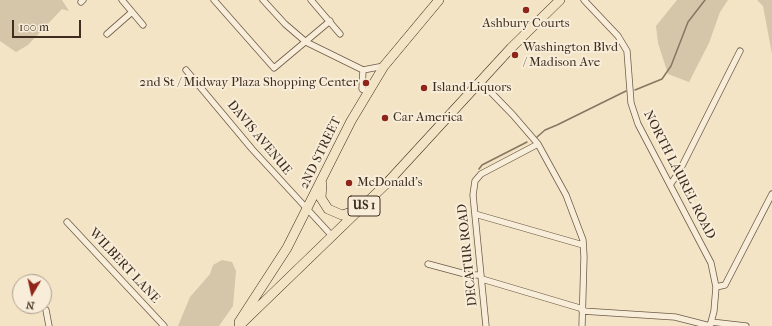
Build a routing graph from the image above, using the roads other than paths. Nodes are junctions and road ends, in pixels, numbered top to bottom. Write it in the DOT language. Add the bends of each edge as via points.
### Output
graph roads {
  1 [pos="122,0"];
  2 [pos="214,0"];
  3 [pos="263,0"];
  4 [pos="311,0"];
  5 [pos="440,0"];
  6 [pos="560,0"];
  7 [pos="584,0"];
  8 [pos="132,12"];
  9 [pos="330,21"];
  10 [pos="143,25"];
  11 [pos="107,34"];
  12 [pos="340,34"];
  13 [pos="306,42"];
  14 [pos="740,51"];
  15 [pos="384,66"];
  16 [pos="186,70"];
  17 [pos="363,70"];
  18 [pos="481,82"];
  19 [pos="368,92"];
  20 [pos="538,144"];
  21 [pos="323,177"];
  22 [pos="670,185"];
  23 [pos="772,194"];
  24 [pos="361,209"];
  25 [pos="307,210"];
  26 [pos="475,214"];
  27 [pos="67,222"];
  28 [pos="333,237"];
  29 [pos="583,245"];
  30 [pos="428,264"];
  31 [pos="482,277"];
  32 [pos="716,287"];
  33 [pos="582,310"];
  34 [pos="47,314"];
  35 [pos="710,324"];
  36 [pos="49,326"];
  37 [pos="164,326"];
  38 [pos="238,326"];
  39 [pos="486,326"];
  40 [pos="582,326"];
  41 [pos="746,326"];
  1 -- 8 [label="street"];
  2 -- 13 [label="street" via="274,68"];
  3 -- 13 [label="street"];
  4 -- 9 [label="street"];
  5 -- 15 [label="main road, 2ND STREET / US 1"];
  6 -- 18 [label="main road, US 1"];
  7 -- 22 [label="street, NORTH LAUREL ROAD" via="618,36 627,51 634,114"];
  8 -- 10 [label="street"];
  8 -- 11 [label="street"];
  9 -- 12 [label="street"];
  9 -- 13 [label="street"];
  13 -- 17 [label="street"];
  14 -- 22 [label="street"];
  15 -- 17 [label="street"];
  15 -- 19 [label="main road, 2ND STREET / US 1"];
  16 -- 25 [label="street, DAVIS AVENUE"];
  17 -- 19 [label="street" via="362,89"];
  18 -- 20 [label="street"];
  18 -- 24 [label="main road, US 1"];
  19 -- 21 [label="main road, 2ND STREET / US 1"];
  20 -- 26 [label="street, DECATUR ROAD" via="481,174 475,181"];
  20 -- 29 [label="street" via="566,195 582,235"];
  21 -- 24 [label="main road" via="321,198 328,209 342,215"];
  21 -- 25 [label="main road, 2ND STREET / US 1"];
  22 -- 32 [label="street, NORTH LAUREL ROAD" via="705,250 714,272"];
  23 -- 32 [label="street" via="725,285"];
  24 -- 28 [label="main road, US 1"];
  25 -- 28 [label="street, DAVIS AVENUE"];
  25 -- 38 [label="main road, 2ND STREET / US 1" via="272,274"];
  26 -- 29 [label="street"];
  26 -- 31 [label="street, DECATUR ROAD"];
  27 -- 37 [label="street, WILBERT LANE"];
  28 -- 38 [label="main road, US 1"];
  29 -- 33 [label="street"];
  30 -- 31 [label="street"];
  31 -- 33 [label="street"];
  31 -- 39 [label="street, DECATUR ROAD"];
  32 -- 35 [label="street, NORTH LAUREL ROAD"];
  33 -- 35 [label="street" via="663,316"];
  33 -- 40 [label="street"];
  34 -- 36 [label="street"];
  35 -- 41 [label="street"];
}
